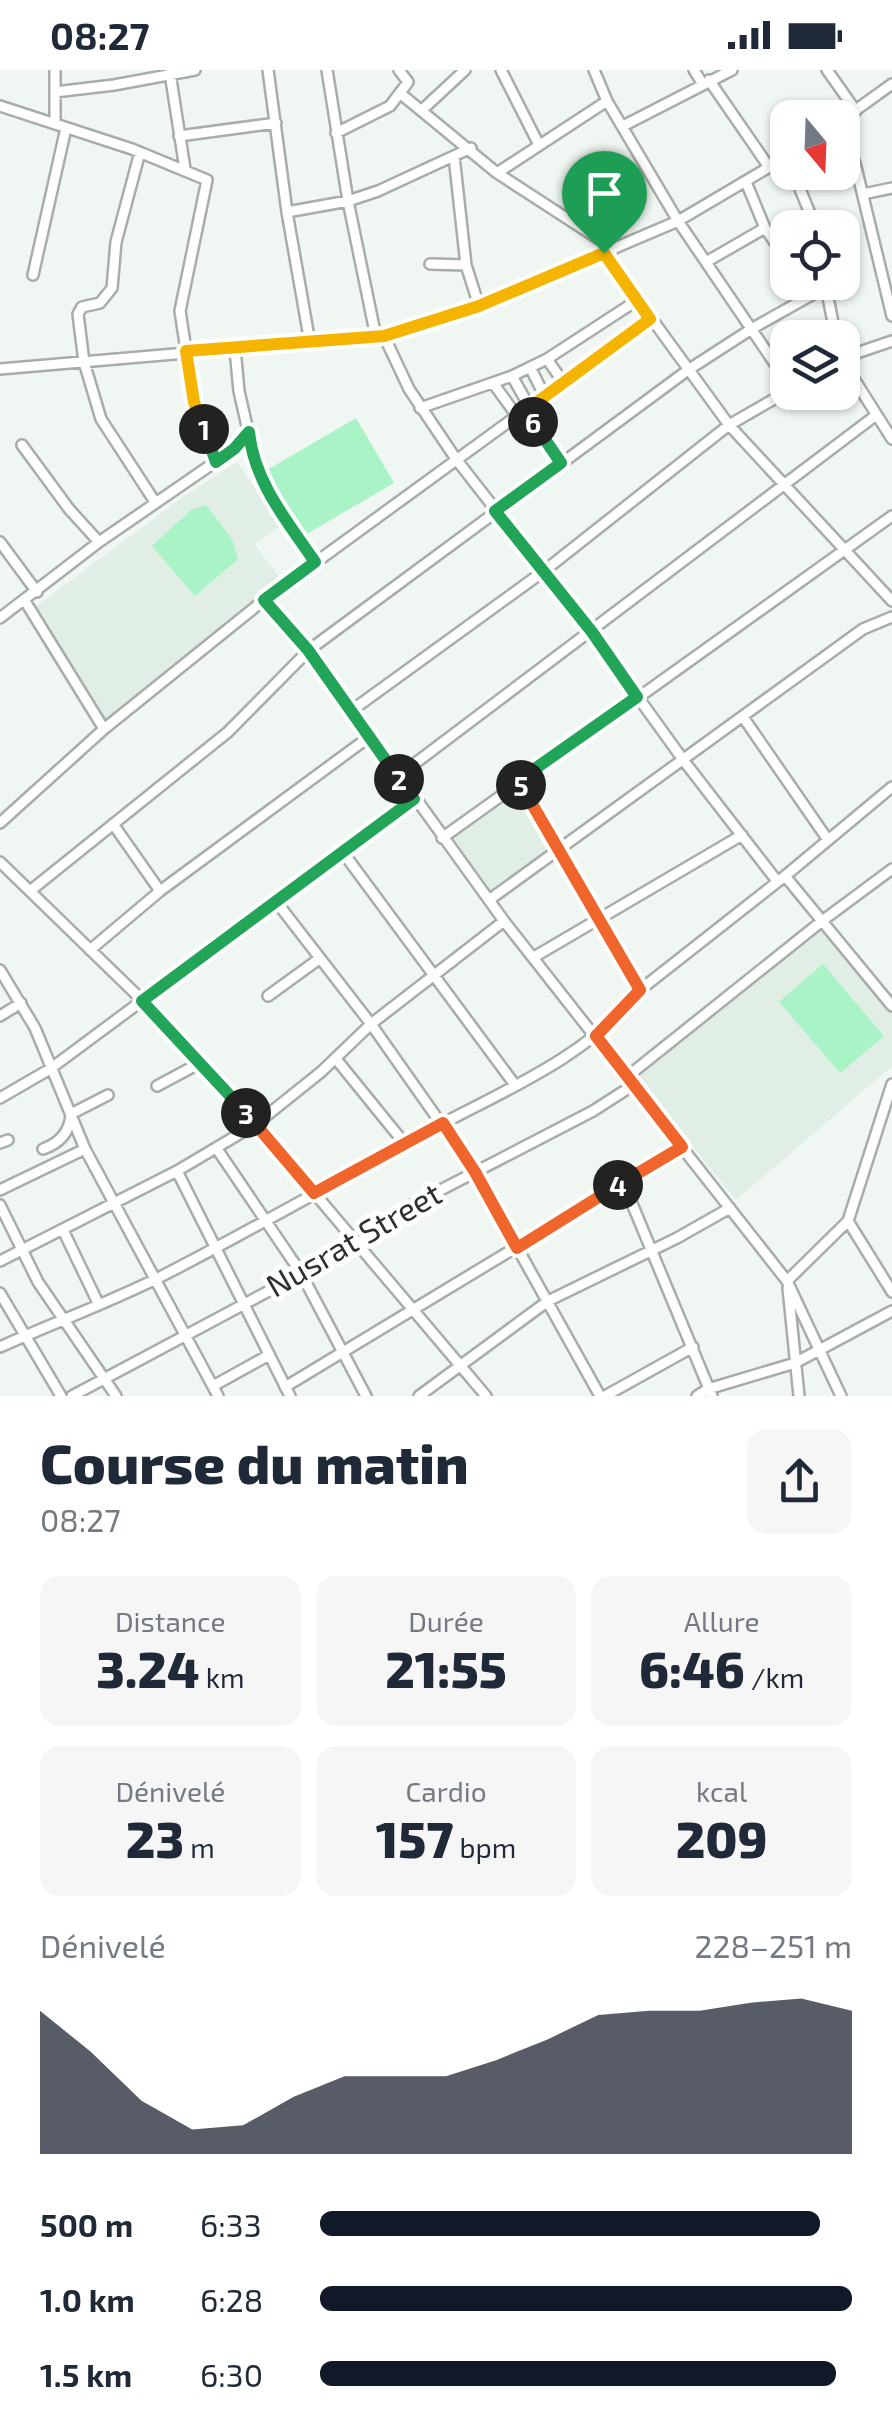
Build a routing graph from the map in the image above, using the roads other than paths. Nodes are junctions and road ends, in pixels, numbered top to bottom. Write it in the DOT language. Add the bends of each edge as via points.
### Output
graph roads {
  1 [pos="55,70"];
  2 [pos="195,70"];
  3 [pos="268,70"];
  4 [pos="327,70"];
  5 [pos="399,70"];
  6 [pos="465,70"];
  7 [pos="501,70"];
  8 [pos="594,70"];
  9 [pos="694,70"];
  10 [pos="732,70"];
  11 [pos="827,70"];
  12 [pos="170,73"];
  13 [pos="706,82"];
  14 [pos="892,84"];
  15 [pos="55,92"];
  16 [pos="400,94"];
  17 [pos="848,100"];
  18 [pos="606,101"];
  19 [pos="0,106"];
  20 [pos="860,108"];
  21 [pos="422,110"];
  22 [pos="276,123"];
  23 [pos="55,124"];
  24 [pos="622,126"];
  25 [pos="66,128"];
  26 [pos="336,132"];
  27 [pos="180,136"];
  28 [pos="540,145"];
  29 [pos="471,148"];
  30 [pos="140,152"];
  31 [pos="454,156"];
  32 [pos="769,168"];
  33 [pos="185,169"];
  34 [pos="497,173"];
  35 [pos="746,182"];
  36 [pos="860,182"];
  37 [pos="892,188"];
  38 [pos="863,194"];
  39 [pos="614,200"];
  40 [pos="348,201"];
  41 [pos="287,212"];
  42 [pos="678,221"];
  43 [pos="584,228"];
  44 [pos="765,228"];
  45 [pos="770,235"];
  46 [pos="609,251"];
  47 [pos="706,262"];
  48 [pos="430,264"];
  49 [pos="466,265"];
  50 [pos="33,275"];
  51 [pos="800,300"];
  52 [pos="636,301"];
  53 [pos="796,302"];
  54 [pos="479,306"];
  55 [pos="892,316"];
  56 [pos="650,319"];
  57 [pos="752,328"];
  58 [pos="380,337"];
  59 [pos="892,341"];
  60 [pos="572,342"];
  61 [pos="310,343"];
  62 [pos="235,348"];
  63 [pos="186,351"];
  64 [pos="860,353"];
  65 [pos="770,356"];
  66 [pos="548,359"];
  67 [pos="84,362"];
  68 [pos="587,363"];
  69 [pos="530,366"];
  70 [pos="0,369"];
  71 [pos="688,370"];
  72 [pos="512,376"];
  73 [pos="563,382"];
  74 [pos="493,383"];
  75 [pos="860,390"];
  76 [pos="544,397"];
  77 [pos="770,400"];
  78 [pos="420,408"];
  79 [pos="524,412"];
  80 [pos="875,416"];
  81 [pos="728,425"];
  82 [pos="249,432"];
  83 [pos="892,439"];
  84 [pos="22,445"];
  85 [pos="456,459"];
  86 [pos="216,462"];
  87 [pos="561,463"];
  88 [pos="784,486"];
  89 [pos="154,502"];
  90 [pos="495,511"];
  91 [pos="892,516"];
  92 [pos="0,542"];
  93 [pos="100,542"];
  94 [pos="846,549"];
  95 [pos="315,562"];
  96 [pos="544,571"];
  97 [pos="36,592"];
  98 [pos="264,600"];
  99 [pos="25,601"];
  100 [pos="892,601"];
  101 [pos="892,617"];
  102 [pos="0,618"];
  103 [pos="592,632"];
  104 [pos="308,650"];
  105 [pos="637,697"];
  106 [pos="351,711"];
  107 [pos="743,717"];
  108 [pos="104,729"];
  109 [pos="369,737"];
  110 [pos="684,761"];
  111 [pos="398,777"];
  112 [pos="519,780"];
  113 [pos="892,786"];
  114 [pos="414,799"];
  115 [pos="0,823"];
  116 [pos="113,824"];
  117 [pos="742,835"];
  118 [pos="442,838"];
  119 [pos="828,840"];
  120 [pos="558,850"];
  121 [pos="342,852"];
  122 [pos="0,862"];
  123 [pos="892,869"];
  124 [pos="781,879"];
  125 [pos="30,892"];
  126 [pos="160,892"];
  127 [pos="275,900"];
  128 [pos="489,900"];
  129 [pos="601,918"];
  130 [pos="504,920"];
  131 [pos="822,921"];
  132 [pos="90,950"];
  133 [pos="534,957"];
  134 [pos="320,958"];
  135 [pos="0,970"];
  136 [pos="432,974"];
  137 [pos="640,990"];
  138 [pos="268,996"];
  139 [pos="142,1001"];
  140 [pos="21,1003"];
  141 [pos="892,1006"];
  142 [pos="0,1016"];
  143 [pos="371,1024"];
  144 [pos="596,1036"];
  145 [pos="336,1058"];
  146 [pos="200,1063"];
  147 [pos="50,1069"];
  148 [pos="632,1080"];
  149 [pos="892,1084"];
  150 [pos="156,1086"];
  151 [pos="516,1086"];
  152 [pos="108,1095"];
  153 [pos="0,1098"];
  154 [pos="70,1114"];
  155 [pos="443,1123"];
  156 [pos="256,1124"];
  157 [pos="405,1144"];
  158 [pos="682,1147"];
  159 [pos="43,1149"];
  160 [pos="85,1149"];
  161 [pos="217,1149"];
  162 [pos="177,1171"];
  163 [pos="475,1172"];
  164 [pos="623,1182"];
  165 [pos="0,1190"];
  166 [pos="314,1193"];
  167 [pos="113,1203"];
  168 [pos="0,1205"];
  169 [pos="730,1208"];
  170 [pos="848,1221"];
  171 [pos="268,1222"];
  172 [pos="63,1230"];
  173 [pos="357,1244"];
  174 [pos="216,1247"];
  175 [pos="517,1248"];
  176 [pos="22,1250"];
  177 [pos="651,1250"];
  178 [pos="0,1261"];
  179 [pos="302,1273"];
  180 [pos="157,1278"];
  181 [pos="787,1281"];
  182 [pos="892,1292"];
  183 [pos="0,1293"];
  184 [pos="548,1301"];
  185 [pos="244,1303"];
  186 [pos="99,1305"];
  187 [pos="892,1311"];
  188 [pos="414,1312"];
  189 [pos="64,1320"];
  190 [pos="185,1333"];
  191 [pos="24,1336"];
  192 [pos="0,1347"];
  193 [pos="693,1348"];
  194 [pos="344,1350"];
  195 [pos="818,1352"];
  196 [pos="269,1356"];
  197 [pos="795,1362"];
  198 [pos="459,1365"];
  199 [pos="105,1380"];
  200 [pos="215,1391"];
  201 [pos="288,1391"];
  202 [pos="710,1392"];
  203 [pos="61,1396"];
  204 [pos="72,1396"];
  205 [pos="116,1396"];
  206 [pos="366,1396"];
  207 [pos="419,1396"];
  208 [pos="486,1396"];
  209 [pos="603,1396"];
  210 [pos="696,1396"];
  211 [pos="799,1396"];
  212 [pos="842,1396"];
  1 -- 15 [label="street"];
  2 -- 12 [label="street"];
  3 -- 22 [label="street"];
  4 -- 26 [label="street"];
  5 -- 16 [label="street" via="408,82"];
  6 -- 21 [label="street"];
  7 -- 28 [label="street"];
  8 -- 18 [label="street"];
  9 -- 13 [label="street"];
  10 -- 13 [label="street"];
  11 -- 17 [label="street"];
  12 -- 15 [label="street"];
  12 -- 27 [label="street"];
  13 -- 24 [label="street"];
  13 -- 32 [label="street"];
  14 -- 20 [label="street"];
  15 -- 23 [label="street"];
  16 -- 21 [label="street"];
  16 -- 26 [label="street" via="371,118"];
  18 -- 24 [label="street"];
  18 -- 28 [label="street"];
  19 -- 23 [label="street"];
  21 -- 29 [label="street"];
  22 -- 27 [label="street"];
  22 -- 41 [label="street"];
  23 -- 25 [label="street"];
  24 -- 42 [label="street"];
  25 -- 30 [label="street"];
  25 -- 50 [label="street"];
  26 -- 40 [label="street"];
  27 -- 33 [label="street"];
  28 -- 34 [label="street"];
  29 -- 31 [label="street"];
  29 -- 34 [label="street"];
  30 -- 33 [label="street"];
  30 -- 67 [label="street" via="116,242 112,288 78,314"];
  31 -- 40 [label="street"];
  31 -- 49 [label="street"];
  32 -- 35 [label="street"];
  33 -- 63 [label="street" via="206,180 180,312"];
  34 -- 43 [label="street"];
  35 -- 42 [label="street"];
  35 -- 44 [label="street"];
  36 -- 38 [label="street"];
  37 -- 38 [label="street"];
  38 -- 55 [label="street"];
  39 -- 43 [label="street"];
  40 -- 41 [label="street"];
  40 -- 58 [label="street"];
  41 -- 61 [label="street"];
  42 -- 46 [label="street"];
  42 -- 47 [label="street"];
  43 -- 46 [label="street"];
  44 -- 45 [label="street"];
  44 -- 47 [label="street"];
  46 -- 52 [label="street"];
  46 -- 54 [label="street"];
  47 -- 57 [label="street"];
  48 -- 49 [label="street"];
  49 -- 54 [label="street"];
  51 -- 53 [label="street"];
  52 -- 56 [label="street"];
  52 -- 60 [label="street"];
  53 -- 57 [label="street"];
  54 -- 58 [label="street"];
  56 -- 68 [label="street"];
  56 -- 71 [label="street"];
  57 -- 65 [label="street"];
  57 -- 71 [label="street"];
  58 -- 61 [label="street"];
  58 -- 78 [label="street"];
  59 -- 64 [label="street"];
  60 -- 66 [label="street"];
  60 -- 68 [label="street"];
  61 -- 62 [label="street"];
  62 -- 63 [label="street"];
  62 -- 82 [label="street"];
  63 -- 67 [label="street"];
  63 -- 86 [label="street" via="194,402"];
  66 -- 69 [label="street"];
  66 -- 73 [label="street"];
  67 -- 70 [label="street"];
  67 -- 89 [label="street" via="102,419"];
  68 -- 73 [label="street"];
  69 -- 72 [label="street"];
  69 -- 76 [label="street"];
  71 -- 81 [label="street"];
  71 -- 87 [label="street"];
  72 -- 74 [label="street"];
  72 -- 79 [label="street"];
  73 -- 76 [label="street"];
  74 -- 78 [label="street"];
  74 -- 79 [label="street"];
  75 -- 80 [label="street"];
  76 -- 79 [label="street"];
  77 -- 81 [label="street"];
  78 -- 85 [label="street"];
  79 -- 85 [label="street"];
  79 -- 87 [label="street"];
  80 -- 83 [label="street"];
  80 -- 88 [label="street"];
  81 -- 88 [label="street"];
  81 -- 96 [label="street"];
  82 -- 86 [label="street"];
  82 -- 95 [label="street" via="258,474"];
  84 -- 93 [label="street"];
  85 -- 90 [label="street"];
  85 -- 95 [label="street"];
  86 -- 89 [label="street"];
  87 -- 90 [label="street"];
  88 -- 94 [label="street"];
  88 -- 103 [label="street"];
  89 -- 93 [label="street"];
  90 -- 96 [label="street"];
  90 -- 104 [label="street"];
  91 -- 94 [label="street"];
  92 -- 97 [label="street"];
  93 -- 97 [label="street"];
  94 -- 100 [label="street"];
  94 -- 105 [label="street"];
  95 -- 98 [label="street"];
  96 -- 103 [label="street"];
  96 -- 106 [label="street"];
  97 -- 99 [label="street"];
  98 -- 104 [label="street"];
  98 -- 108 [label="street"];
  99 -- 102 [label="street"];
  99 -- 108 [label="street"];
  101 -- 107 [label="street" via="862,629"];
  103 -- 105 [label="street"];
  103 -- 111 [label="street"];
  104 -- 106 [label="street"];
  104 -- 116 [label="street" via="228,732"];
  105 -- 110 [label="street"];
  105 -- 112 [label="street"];
  106 -- 109 [label="street"];
  107 -- 110 [label="street"];
  107 -- 119 [label="street"];
  108 -- 115 [label="street"];
  109 -- 111 [label="street"];
  109 -- 126 [label="street"];
  110 -- 117 [label="street"];
  110 -- 120 [label="street"];
  111 -- 114 [label="street"];
  112 -- 118 [label="street"];
  112 -- 120 [label="street"];
  113 -- 119 [label="street"];
  114 -- 118 [label="street"];
  114 -- 121 [label="street"];
  116 -- 125 [label="street"];
  116 -- 126 [label="street"];
  117 -- 124 [label="street"];
  117 -- 129 [label="street"];
  118 -- 128 [label="street"];
  119 -- 124 [label="street"];
  120 -- 128 [label="street"];
  120 -- 129 [label="street"];
  121 -- 127 [label="street"];
  121 -- 136 [label="street"];
  122 -- 125 [label="street"];
  123 -- 131 [label="street, Nusrat Street"];
  124 -- 131 [label="street"];
  124 -- 137 [label="street"];
  125 -- 132 [label="street"];
  126 -- 132 [label="street"];
  127 -- 134 [label="street"];
  127 -- 139 [label="street"];
  128 -- 130 [label="street"];
  129 -- 133 [label="street"];
  129 -- 137 [label="street"];
  130 -- 133 [label="street"];
  130 -- 136 [label="street"];
  131 -- 141 [label="street"];
  131 -- 148 [label="street, Nusrat Street"];
  132 -- 139 [label="street"];
  133 -- 144 [label="street"];
  134 -- 138 [label="street"];
  134 -- 143 [label="street"];
  135 -- 140 [label="street"];
  136 -- 143 [label="street"];
  136 -- 151 [label="street"];
  137 -- 144 [label="street"];
  139 -- 146 [label="street"];
  139 -- 147 [label="street"];
  140 -- 142 [label="street"];
  140 -- 147 [label="street"];
  143 -- 145 [label="street"];
  143 -- 155 [label="street"];
  144 -- 148 [label="street"];
  144 -- 151 [label="street"];
  145 -- 156 [label="street"];
  145 -- 157 [label="street"];
  146 -- 150 [label="street"];
  146 -- 156 [label="street"];
  147 -- 153 [label="street"];
  147 -- 154 [label="street"];
  148 -- 158 [label="street"];
  148 -- 163 [label="street, Nusrat Street" via="593,1111"];
  149 -- 170 [label="street"];
  151 -- 155 [label="street"];
  152 -- 154 [label="street"];
  154 -- 159 [label="street" via="61,1139"];
  154 -- 160 [label="street"];
  155 -- 157 [label="street"];
  155 -- 163 [label="street"];
  156 -- 161 [label="street"];
  156 -- 166 [label="street"];
  157 -- 166 [label="street"];
  158 -- 164 [label="street"];
  158 -- 169 [label="street"];
  160 -- 165 [label="street"];
  160 -- 167 [label="street"];
  161 -- 162 [label="street"];
  161 -- 171 [label="street"];
  162 -- 167 [label="street"];
  162 -- 174 [label="street"];
  163 -- 173 [label="street, Nusrat Street" via="406,1208"];
  163 -- 175 [label="street"];
  164 -- 175 [label="street"];
  164 -- 177 [label="street"];
  166 -- 171 [label="street"];
  166 -- 173 [label="street"];
  167 -- 172 [label="street"];
  167 -- 180 [label="street"];
  168 -- 176 [label="street"];
  169 -- 177 [label="street"];
  169 -- 181 [label="street"];
  170 -- 181 [label="street"];
  170 -- 182 [label="street"];
  171 -- 174 [label="street"];
  171 -- 179 [label="street"];
  172 -- 176 [label="street"];
  172 -- 186 [label="street"];
  173 -- 179 [label="street, Nusrat Street"];
  173 -- 188 [label="street"];
  174 -- 180 [label="street"];
  174 -- 185 [label="street"];
  175 -- 184 [label="street"];
  175 -- 188 [label="street"];
  176 -- 178 [label="street"];
  176 -- 189 [label="street"];
  177 -- 184 [label="street"];
  177 -- 193 [label="street"];
  179 -- 185 [label="street, Nusrat Street"];
  179 -- 194 [label="street"];
  180 -- 186 [label="street"];
  180 -- 190 [label="street"];
  181 -- 195 [label="street"];
  181 -- 197 [label="street"];
  183 -- 191 [label="street"];
  184 -- 198 [label="street"];
  184 -- 209 [label="street"];
  185 -- 190 [label="street, Nusrat Street"];
  185 -- 196 [label="street"];
  186 -- 189 [label="street"];
  187 -- 195 [label="street"];
  188 -- 194 [label="street"];
  188 -- 198 [label="street"];
  189 -- 191 [label="street"];
  189 -- 199 [label="street"];
  190 -- 199 [label="street, Nusrat Street"];
  190 -- 200 [label="street"];
  191 -- 192 [label="street"];
  191 -- 203 [label="street"];
  193 -- 202 [label="street"];
  193 -- 209 [label="street"];
  194 -- 201 [label="street"];
  194 -- 206 [label="street"];
  195 -- 197 [label="street"];
  195 -- 212 [label="street"];
  196 -- 200 [label="street"];
  196 -- 201 [label="street"];
  197 -- 202 [label="street"];
  197 -- 211 [label="street"];
  198 -- 207 [label="street"];
  198 -- 208 [label="street"];
  199 -- 204 [label="street, Nusrat Street"];
  199 -- 205 [label="street"];
  202 -- 210 [label="street"];
}
